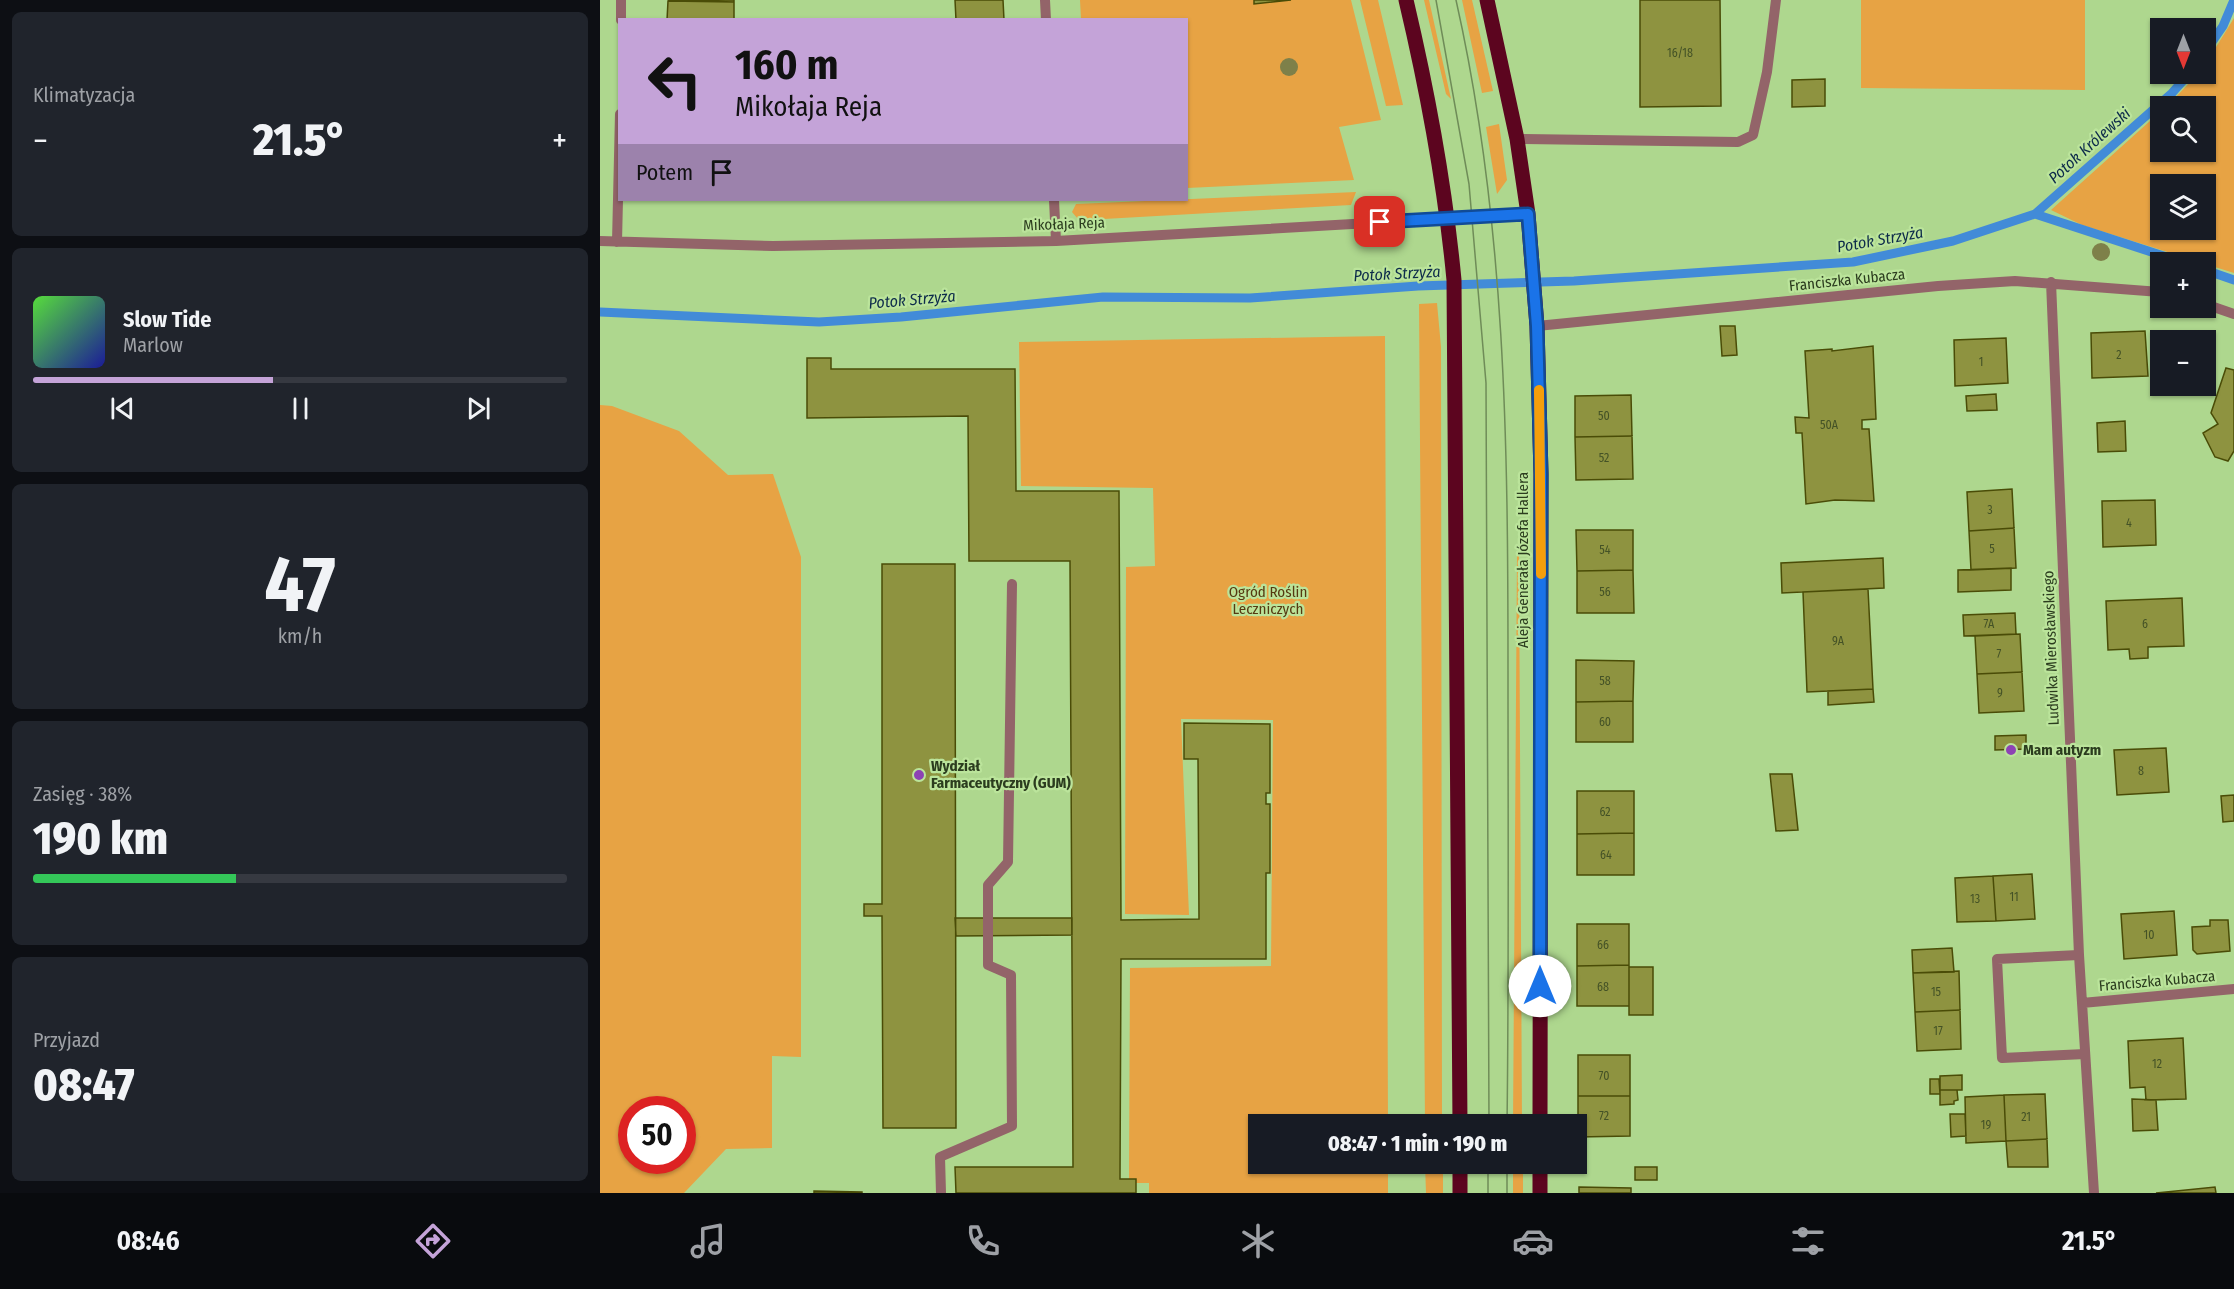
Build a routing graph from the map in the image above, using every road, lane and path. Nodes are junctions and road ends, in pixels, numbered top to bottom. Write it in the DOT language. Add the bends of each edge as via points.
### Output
graph roads {
  1 [pos="621,0"];
  2 [pos="1045,0"];
  3 [pos="1406,0"];
  4 [pos="1487,0"];
  5 [pos="1776,0"];
  6 [pos="621,18"];
  7 [pos="1046,18"];
  8 [pos="1517,139"];
  9 [pos="618,199"];
  10 [pos="1054,201"];
  11 [pos="1528,214"];
  12 [pos="1448,220"];
  13 [pos="600,240"];
  14 [pos="1056,241"];
  15 [pos="617,242"];
  16 [pos="2051,282"];
  17 [pos="2150,291"];
  18 [pos="2216,308"];
  19 [pos="2234,314"];
  20 [pos="1537,326"];
  21 [pos="1012,584"];
  22 [pos="2079,955"];
  23 [pos="2234,989"];
  24 [pos="2082,1003"];
  25 [pos="2085,1054"];
  26 [pos="1460,1114"];
  27 [pos="1540,1114"];
  28 [pos="1460,1174"];
  29 [pos="1540,1174"];
  30 [pos="941,1193"];
  31 [pos="1460,1193"];
  32 [pos="1540,1193"];
  33 [pos="2094,1193"];
  1 -- 6 [label="street"];
  2 -- 7 [label="street"];
  3 -- 12 [label="main road" via="1432,117"];
  4 -- 8 [label="main road, Aleja Generała Józefa Hallera"];
  5 -- 8 [label="street" via="1767,72 1753,135 1738,142"];
  8 -- 11 [label="main road, Aleja Generała Józefa Hallera"];
  9 -- 15 [label="street"];
  10 -- 14 [label="street"];
  11 -- 12 [label="street, Mikołaja Reja"];
  11 -- 20 [label="main road, Aleja Generała Józefa Hallera"];
  12 -- 14 [label="street, Mikołaja Reja"];
  12 -- 26 [label="main road" via="1456,327"];
  13 -- 15 [label="street, Mikołaja Reja"];
  14 -- 15 [label="street, Mikołaja Reja" via="773,246"];
  16 -- 17 [label="street, Franciszka Kubacza"];
  16 -- 20 [label="street, Franciszka Kubacza" via="1938,286"];
  16 -- 22 [label="street, Ludwika Mierosławskiego"];
  18 -- 19 [label="street"];
  20 -- 27 [label="main road, Aleja Generała Józefa Hallera" via="1541,474"];
  21 -- 30 [label="street" via="1008,862 988,885 988,965 1011,975 1012,1126 940,1157"];
  22 -- 24 [label="street, Ludwika Mierosławskiego"];
  22 -- 25 [label="street" via="1997,959 2002,1058"];
  23 -- 24 [label="street, Franciszka Kubacza"];
  24 -- 25 [label="street, Ludwika Mierosławskiego"];
  25 -- 33 [label="street, Ludwika Mierosławskiego"];
  28 -- 31 [label="main road"];
  29 -- 32 [label="main road"];
}
